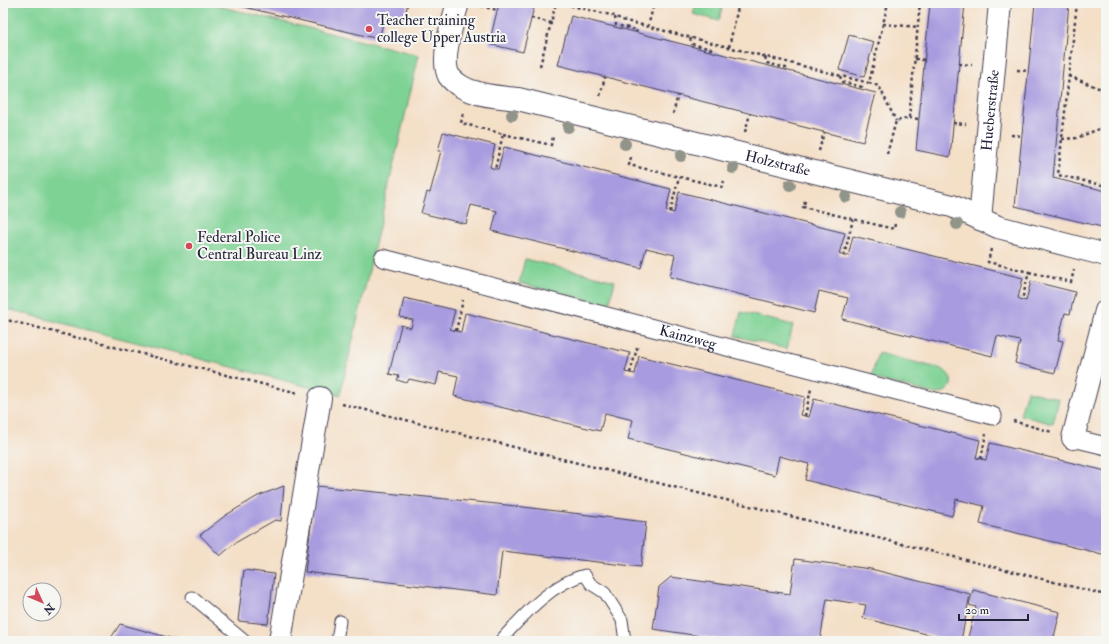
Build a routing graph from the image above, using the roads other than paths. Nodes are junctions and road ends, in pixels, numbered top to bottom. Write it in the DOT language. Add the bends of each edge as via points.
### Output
graph roads {
  1 [pos="458,3"];
  2 [pos="1000,3"];
  3 [pos="980,219"];
  4 [pos="1106,255"];
  5 [pos="383,258"];
  6 [pos="1106,311"];
  7 [pos="320,398"];
  8 [pos="993,416"];
  9 [pos="1073,438"];
  10 [pos="1106,446"];
  11 [pos="192,597"];
  12 [pos="340,621"];
  13 [pos="245,641"];
  14 [pos="280,641"];
  15 [pos="337,641"];
  16 [pos="500,641"];
  17 [pos="625,641"];
  1 -- 3 [label="street, Holzstraße" via="446,61 449,75 459,86 475,93 518,99 952,206"];
  2 -- 3 [label="street, Hueberstraße"];
  3 -- 4 [label="street, Holzstraße" via="998,227"];
  5 -- 8 [label="street, Kainzweg"];
  6 -- 9 [label="street"];
  7 -- 14 [label="street"];
  9 -- 10 [label="street"];
  11 -- 13 [label="lane"];
  12 -- 15 [label="lane"];
  16 -- 17 [label="lane" via="520,619 551,592 574,578 585,575 591,584 605,594 622,620"];
}
